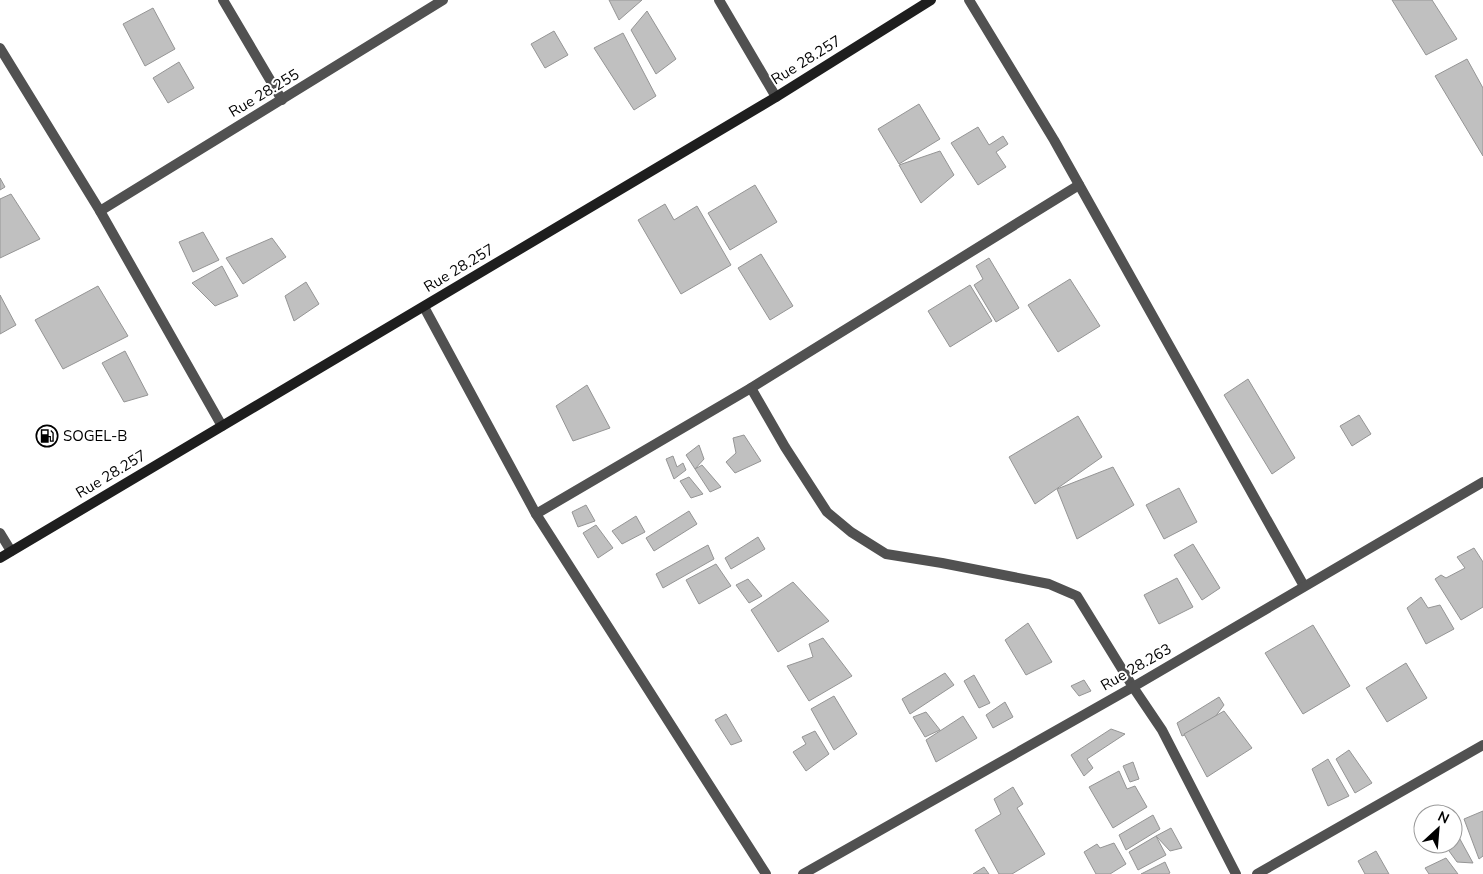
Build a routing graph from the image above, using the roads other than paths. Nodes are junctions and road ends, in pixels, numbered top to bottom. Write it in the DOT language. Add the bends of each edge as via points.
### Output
graph roads {
  1 [pos="223,0"];
  2 [pos="443,0"];
  3 [pos="719,0"];
  4 [pos="932,0"];
  5 [pos="969,0"];
  6 [pos="0,48"];
  7 [pos="776,96"];
  8 [pos="282,100"];
  9 [pos="1079,185"];
  10 [pos="100,210"];
  11 [pos="424,307"];
  12 [pos="751,388"];
  13 [pos="222,426"];
  14 [pos="1483,482"];
  15 [pos="536,514"];
  16 [pos="0,533"];
  17 [pos="11,551"];
  18 [pos="0,558"];
  19 [pos="1304,586"];
  20 [pos="1133,687"];
  21 [pos="1483,745"];
  22 [pos="766,874"];
  23 [pos="803,874"];
  24 [pos="1236,874"];
  25 [pos="1257,874"];
  1 -- 8 [label="street"];
  2 -- 8 [label="street, Rue 28.255"];
  3 -- 7 [label="street"];
  4 -- 7 [label="street, Rue 28.257"];
  5 -- 9 [label="street"];
  6 -- 10 [label="street"];
  7 -- 11 [label="street, Rue 28.257"];
  8 -- 10 [label="street, Rue 28.255"];
  9 -- 12 [label="street"];
  9 -- 19 [label="street"];
  10 -- 13 [label="street"];
  11 -- 13 [label="street, Rue 28.257"];
  11 -- 15 [label="street"];
  12 -- 15 [label="street"];
  12 -- 20 [label="street" via="827,512 852,532 886,554 1049,584 1077,596"];
  13 -- 17 [label="street, Rue 28.257"];
  14 -- 19 [label="street, Rue 28.263"];
  15 -- 22 [label="street"];
  16 -- 17 [label="street"];
  17 -- 18 [label="street, Rue 28.257"];
  19 -- 20 [label="street, Rue 28.263"];
  20 -- 23 [label="street, Rue 28.263"];
  20 -- 24 [label="street" via="1162,730"];
  21 -- 25 [label="street"];
}
